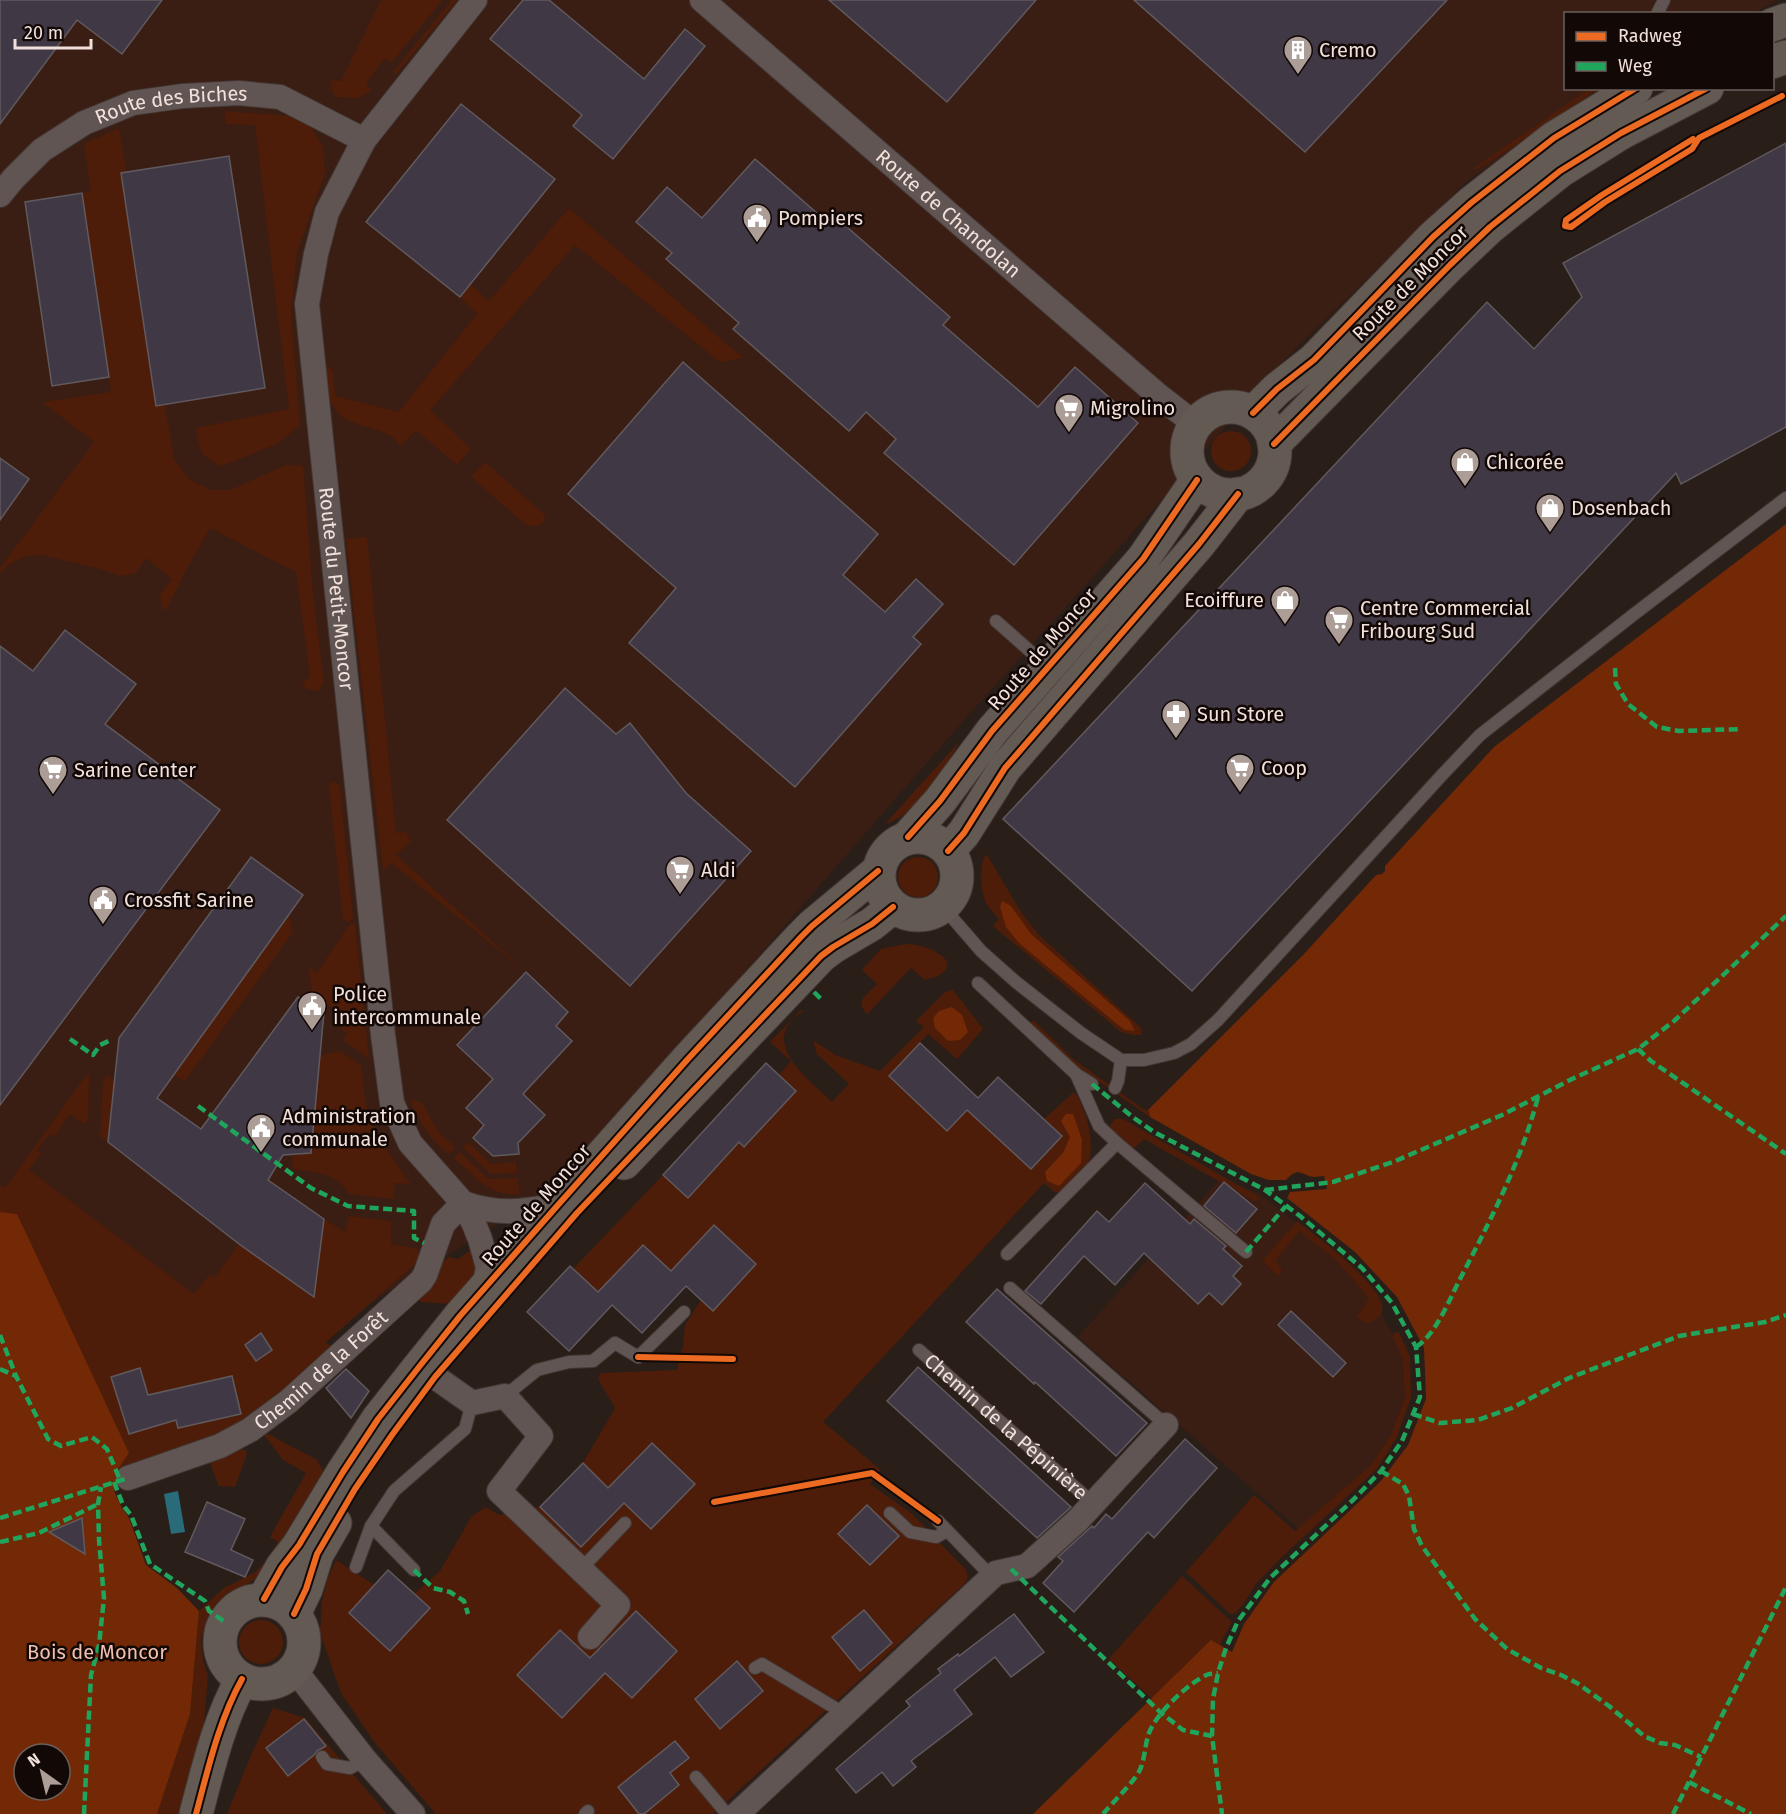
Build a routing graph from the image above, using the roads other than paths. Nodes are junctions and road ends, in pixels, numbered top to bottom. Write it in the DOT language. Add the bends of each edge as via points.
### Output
graph roads {
  1 [pos="475,0"];
  2 [pos="702,0"];
  3 [pos="1633,90"];
  4 [pos="1703,90"];
  5 [pos="364,140"];
  6 [pos="0,195"];
  7 [pos="1253,413"];
  8 [pos="1195,424"];
  9 [pos="1274,444"];
  10 [pos="1197,480"];
  11 [pos="1238,494"];
  12 [pos="1786,498"];
  13 [pos="996,621"];
  14 [pos="1048,667"];
  15 [pos="908,837"];
  16 [pos="948,851"];
  17 [pos="878,871"];
  18 [pos="893,907"];
  19 [pos="943,907"];
  20 [pos="978,983"];
  21 [pos="1121,1060"];
  22 [pos="1076,1074"];
  23 [pos="1092,1084"];
  24 [pos="1115,1088"];
  25 [pos="1117,1143"];
  26 [pos="463,1203"];
  27 [pos="558,1204"];
  28 [pos="1246,1252"];
  29 [pos="1007,1254"];
  30 [pos="484,1288"];
  31 [pos="1010,1288"];
  32 [pos="684,1312"];
  33 [pos="919,1350"];
  34 [pos="435,1377"];
  35 [pos="505,1396"];
  36 [pos="472,1403"];
  37 [pos="1166,1425"];
  38 [pos="128,1478"];
  39 [pos="1093,1503"];
  40 [pos="890,1514"];
  41 [pos="938,1521"];
  42 [pos="626,1523"];
  43 [pos="371,1526"];
  44 [pos="947,1531"];
  45 [pos="356,1566"];
  46 [pos="581,1569"];
  47 [pos="414,1570"];
  48 [pos="992,1577"];
  49 [pos="264,1599"];
  50 [pos="294,1614"];
  51 [pos="590,1636"];
  52 [pos="755,1668"];
  53 [pos="294,1669"];
  54 [pos="242,1679"];
  55 [pos="845,1714"];
  56 [pos="322,1757"];
  57 [pos="365,1760"];
  58 [pos="696,1777"];
  59 [pos="196,1814"];
  60 [pos="412,1814"];
  61 [pos="726,1814"];
  62 [pos="737,1814"];
  1 -- 5 [label="street, Route du Petit-Moncor"];
  2 -- 8 [label="street, Route de Chandolan"];
  3 -- 7 [label="main road, Route de Moncor" via="1554,138 1471,203 1314,360"];
  4 -- 9 [label="main road, Route de Moncor" via="1621,133 1560,171 1490,226"];
  5 -- 6 [label="street, Route des Biches" via="280,97 239,93 144,101 84,123 42,150"];
  5 -- 26 [label="street, Route du Petit-Moncor" via="327,212 307,304 392,1104 410,1143"];
  7 -- 8 [label="main road" via="1240,407 1223,407"];
  7 -- 9 [label="main road" via="1269,429"];
  8 -- 10 [label="main road" via="1187,457"];
  9 -- 11 [label="main road" via="1275,456 1266,477 1249,491"];
  10 -- 11 [label="main road" via="1215,492"];
  10 -- 14 [label="main road, Route de Moncor" via="1143,559"];
  11 -- 16 [label="main road" via="1005,768"];
  12 -- 21 [label="lane" via="1480,735 1233,1004 1191,1044 1174,1053 1144,1060"];
  13 -- 14 [label="lane"];
  14 -- 15 [label="main road, Route de Moncor"];
  15 -- 16 [label="main road" via="928,838"];
  15 -- 17 [label="main road" via="888,850"];
  16 -- 19 [label="main road" via="956,863 957,880 953,895"];
  17 -- 18 [label="main road" via="879,885"];
  17 -- 27 [label="main road, Route de Moncor" via="801,937"];
  18 -- 19 [label="main road" via="919,916"];
  18 -- 34 [label="main road, Route de Moncor" via="821,956 577,1213"];
  19 -- 21 [label="lane" via="981,951 1016,982"];
  20 -- 22 [label="lane"];
  21 -- 24 [label="lane"];
  22 -- 23 [label="lane"];
  22 -- 25 [label="lane" via="1099,1126"];
  25 -- 28 [label="lane"];
  25 -- 29 [label="lane"];
  26 -- 27 [label="street" via="481,1210 510,1212"];
  26 -- 30 [label="street, Route du Petit-Moncor" via="488,1267"];
  26 -- 38 [label="street, Chemin de la Forêt" via="443,1224 421,1281 289,1401 228,1443"];
  27 -- 30 [label="main road, Route de Moncor"];
  30 -- 49 [label="main road, Route de Moncor" via="378,1419"];
  31 -- 37 [label="lane, Chemin de la Pépinière"];
  32 -- 35 [label="lane" via="638,1357 615,1342 593,1361 537,1370"];
  33 -- 39 [label="lane, Chemin de la Pépinière"];
  34 -- 36 [label="street"];
  34 -- 50 [label="main road, Route de Moncor" via="344,1508 317,1554"];
  35 -- 36 [label="street"];
  35 -- 46 [label="street" via="541,1436 499,1491"];
  36 -- 43 [label="lane" via="465,1429 394,1491"];
  37 -- 39 [label="street, Chemin de la Pépinière"];
  39 -- 48 [label="street, Chemin de la Pépinière" via="1026,1566"];
  40 -- 44 [label="lane" via="910,1532 936,1537"];
  41 -- 44 [label="lane"];
  42 -- 46 [label="lane"];
  43 -- 45 [label="lane"];
  43 -- 47 [label="lane"];
  44 -- 48 [label="lane"];
  46 -- 51 [label="street" via="618,1605"];
  48 -- 55 [label="street, Chemin de la Pépinière"];
  49 -- 50 [label="main road"];
  49 -- 54 [label="main road" via="240,1606 231,1613 221,1632 226,1664"];
  50 -- 53 [label="main road" via="302,1627 304,1649"];
  52 -- 55 [label="lane" via="762,1664"];
  53 -- 54 [label="main road" via="270,1683"];
  53 -- 57 [label="street"];
  54 -- 59 [label="main road" via="213,1752"];
  55 -- 62 [label="street, Chemin de la Pépinière"];
  56 -- 57 [label="lane" via="327,1764 350,1768"];
  57 -- 60 [label="street"];
  58 -- 61 [label="lane"];
}
